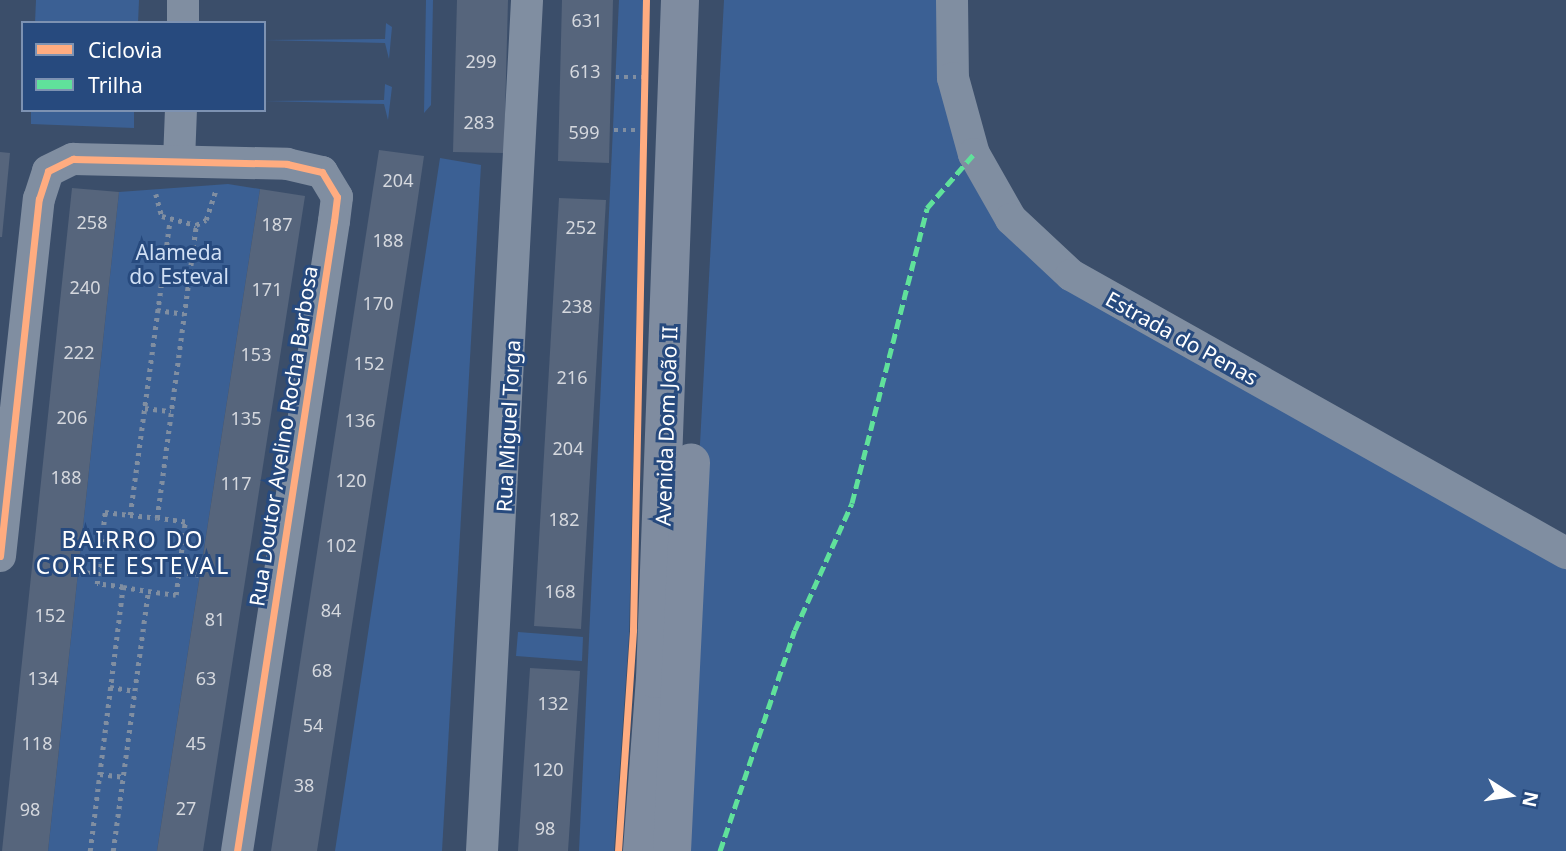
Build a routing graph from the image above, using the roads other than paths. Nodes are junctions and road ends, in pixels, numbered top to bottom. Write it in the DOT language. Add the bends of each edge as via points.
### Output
graph roads {
  1 [pos="183,0"];
  2 [pos="527,0"];
  3 [pos="680,0"];
  4 [pos="702,0"];
  5 [pos="952,0"];
  6 [pos="183,21"];
  7 [pos="180,112"];
  8 [pos="179,161"];
  9 [pos="1566,553"];
  10 [pos="0,556"];
  11 [pos="237,851"];
  12 [pos="482,851"];
  13 [pos="642,851"];
  14 [pos="672,851"];
  1 -- 6 [label="street"];
  2 -- 12 [label="street, Rua Miguel Torga"];
  3 -- 13 [label="main road, Avenida Dom João II" via="655,679"];
  4 -- 14 [label="main road, Avenida Dom João II" via="684,678"];
  5 -- 9 [label="street, Estrada do Penas" via="953,78 974,153 1011,219 1071,275"];
  7 -- 8 [label="street"];
  8 -- 10 [label="street, Rua Doutor Avelino Rocha Barbosa" via="73,159 58,162 41,184"];
  8 -- 11 [label="street, Rua Doutor Avelino Rocha Barbosa" via="307,166 331,182 337,197"];
}
